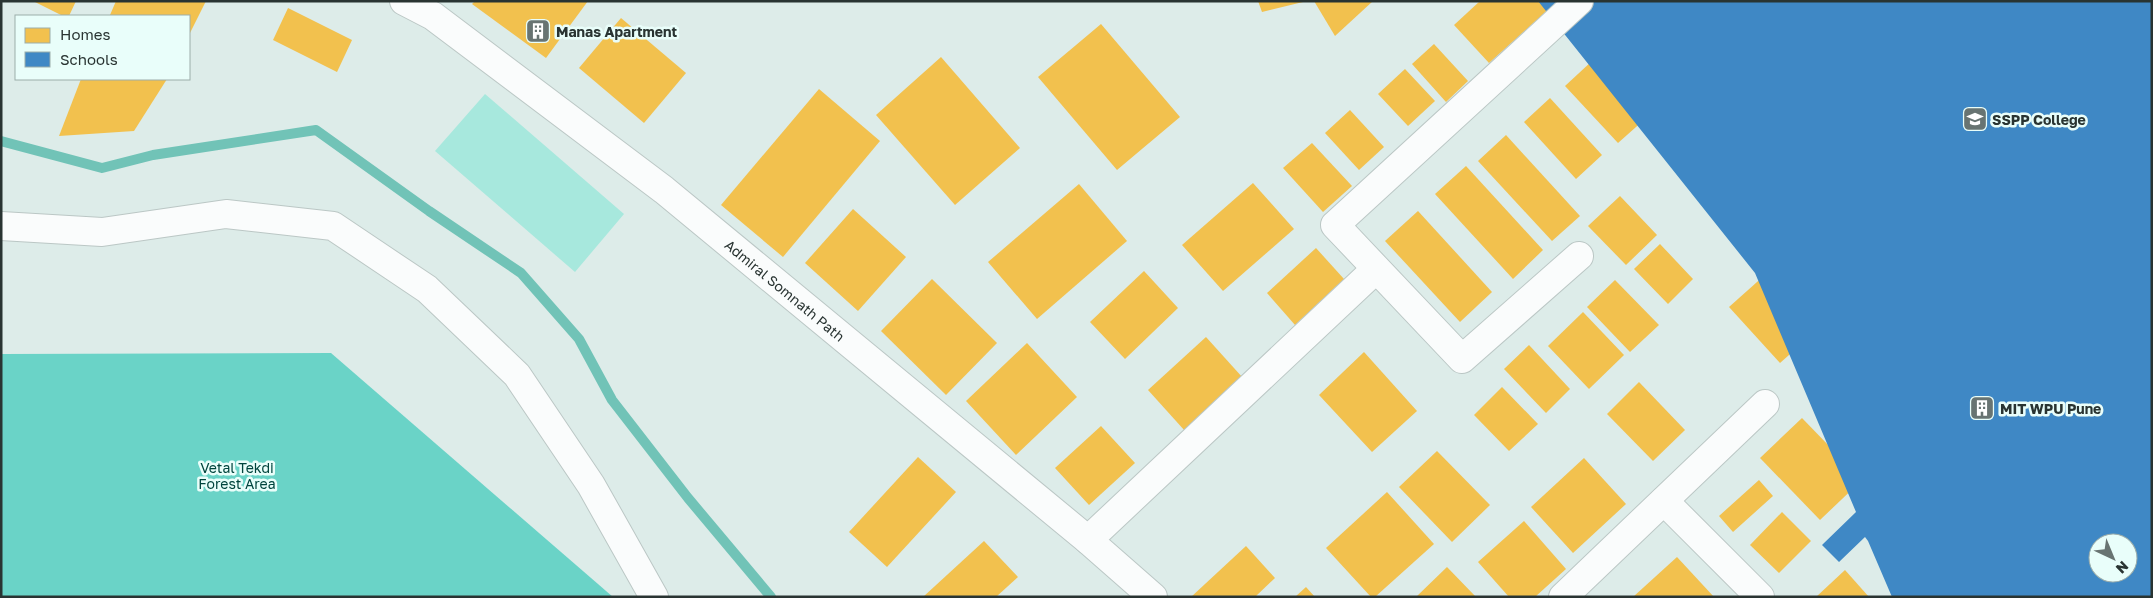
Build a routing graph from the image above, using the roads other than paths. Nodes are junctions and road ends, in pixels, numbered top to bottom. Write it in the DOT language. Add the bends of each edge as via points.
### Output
graph roads {
  1 [pos="404,1"];
  2 [pos="1579,1"];
  3 [pos="438,9"];
  4 [pos="1,226"];
  5 [pos="1579,256"];
  6 [pos="1376,269"];
  7 [pos="1765,404"];
  8 [pos="1664,501"];
  9 [pos="1088,540"];
  10 [pos="654,597"];
  11 [pos="1152,597"];
  12 [pos="1563,597"];
  13 [pos="1760,597"];
  1 -- 3 [label="street, Admiral Somnath Path"];
  2 -- 6 [label="street" via="1335,225"];
  3 -- 9 [label="street, Admiral Somnath Path" via="664,190"];
  4 -- 10 [label="street" via="102,232 226,214 333,226 427,289 517,374 591,485"];
  5 -- 6 [label="street" via="1462,359"];
  6 -- 9 [label="street"];
  7 -- 8 [label="street"];
  8 -- 12 [label="street"];
  8 -- 13 [label="street"];
  9 -- 11 [label="street, Admiral Somnath Path"];
}
